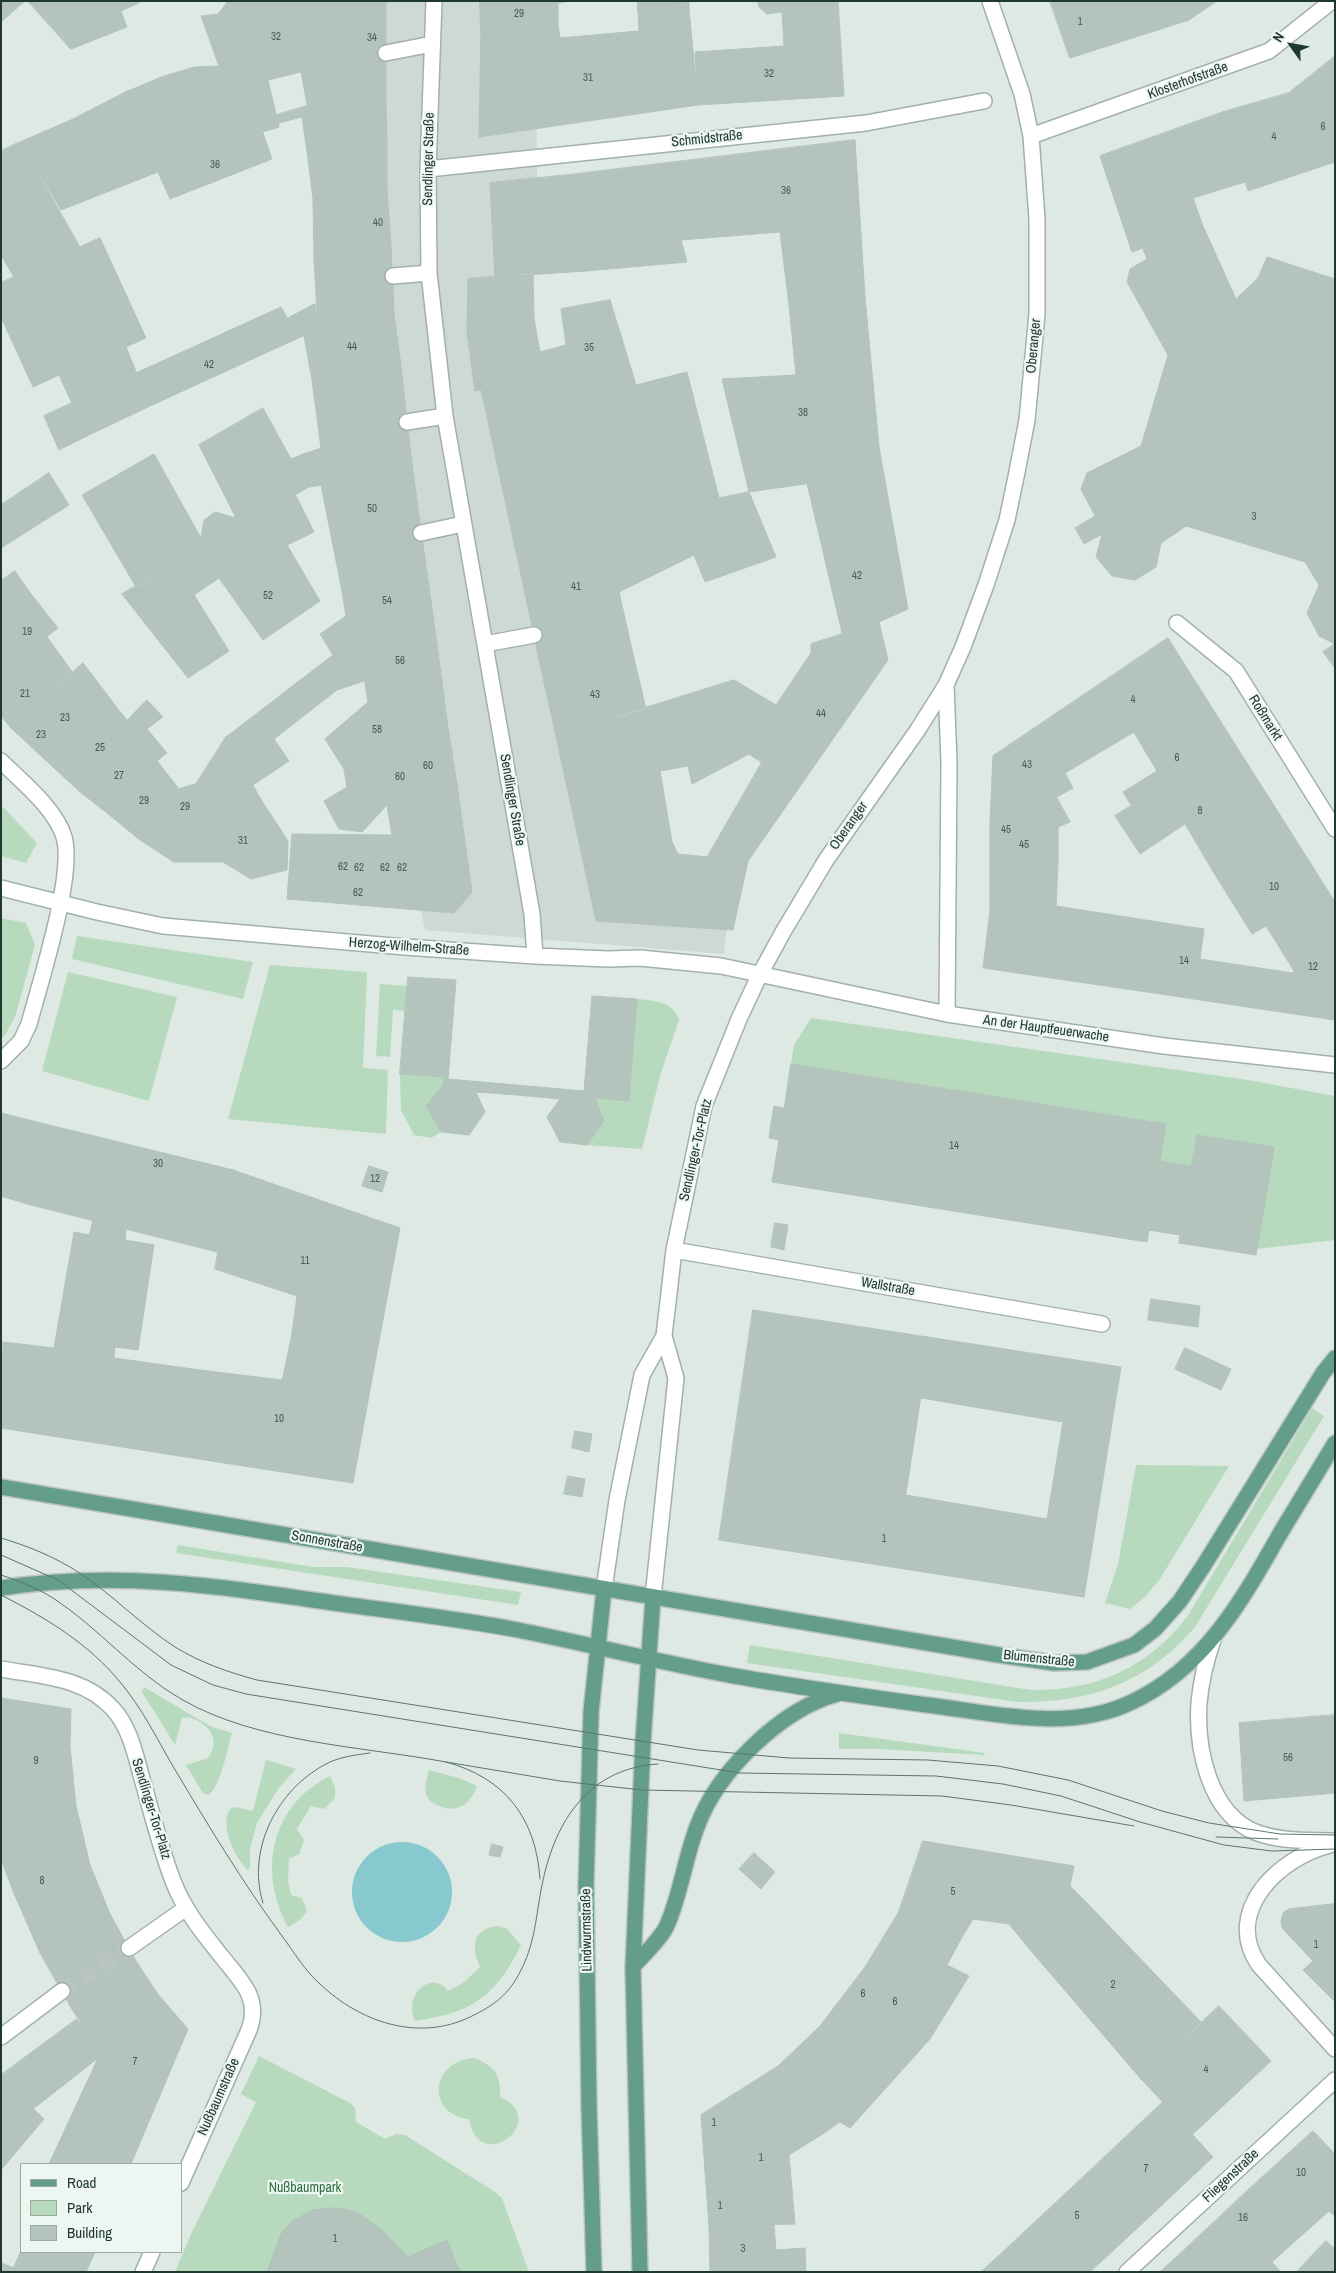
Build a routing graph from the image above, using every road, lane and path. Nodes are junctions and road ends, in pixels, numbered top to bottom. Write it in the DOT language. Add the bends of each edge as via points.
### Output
graph roads {
  1 [pos="434,1"];
  2 [pos="990,1"];
  3 [pos="1332,1"];
  4 [pos="432,44"];
  5 [pos="386,53"];
  6 [pos="984,101"];
  7 [pos="1031,136"];
  8 [pos="428,169"];
  9 [pos="429,273"];
  10 [pos="393,276"];
  11 [pos="445,416"];
  12 [pos="407,422"];
  13 [pos="463,524"];
  14 [pos="421,533"];
  15 [pos="1177,623"];
  16 [pos="534,634"];
  17 [pos="485,644"];
  18 [pos="946,685"];
  19 [pos="1,761"];
  20 [pos="1335,829"];
  21 [pos="1,888"];
  22 [pos="60,903"];
  23 [pos="535,956"];
  24 [pos="760,974"];
  25 [pos="948,1014"];
  26 [pos="1,1061"];
  27 [pos="1335,1065"];
  28 [pos="674,1250"];
  29 [pos="1102,1324"];
  30 [pos="664,1336"];
  31 [pos="1335,1358"];
  32 [pos="1335,1443"];
  33 [pos="1,1487"];
  34 [pos="1,1588"];
  35 [pos="604,1588"];
  36 [pos="653,1597"];
  37 [pos="1213,1640"];
  38 [pos="598,1647"];
  39 [pos="648,1658"];
  40 [pos="1,1669"];
  41 [pos="839,1693"];
  42 [pos="1335,1842"];
  43 [pos="186,1908"];
  44 [pos="129,1948"];
  45 [pos="633,1967"];
  46 [pos="62,1991"];
  47 [pos="254,2011"];
  48 [pos="1,2037"];
  49 [pos="1335,2049"];
  50 [pos="1335,2080"];
  51 [pos="182,2181"];
  52 [pos="152,2253"];
  53 [pos="143,2272"];
  54 [pos="594,2272"];
  55 [pos="640,2272"];
  56 [pos="1127,2272"];
  1 -- 4 [label="street, Sendlinger Straße"];
  2 -- 7 [label="street, Oberanger" via="1022,94"];
  3 -- 7 [label="street, Klosterhofstraße" via="1269,51"];
  4 -- 5 [label="street"];
  4 -- 8 [label="street, Sendlinger Straße"];
  6 -- 8 [label="street, Schmidstraße" via="866,123"];
  7 -- 18 [label="street, Oberanger" via="1038,272 1027,420 1007,520 986,585"];
  8 -- 9 [label="street, Sendlinger Straße"];
  9 -- 10 [label="street"];
  9 -- 11 [label="street, Sendlinger Straße"];
  11 -- 12 [label="street"];
  11 -- 13 [label="street, Sendlinger Straße"];
  13 -- 14 [label="street"];
  13 -- 17 [label="street, Sendlinger Straße"];
  15 -- 20 [label="street, Roßmarkt" via="1236,671"];
  16 -- 17 [label="street"];
  17 -- 23 [label="street, Sendlinger Straße" via="532,914"];
  18 -- 24 [label="street, Oberanger" via="826,860"];
  18 -- 25 [label="street, Oberanger" via="949,762"];
  19 -- 22 [label="street" via="47,807 64,837 66,870"];
  21 -- 22 [label="street, Herzog-Wilhelm-Straße"];
  22 -- 23 [label="street, Herzog-Wilhelm-Straße" via="163,926"];
  22 -- 26 [label="street" via="29,1024 21,1041"];
  23 -- 24 [label="street, Herzog-Wilhelm-Straße" via="640,958 721,966"];
  24 -- 25 [label="street, An der Hauptfeuerwache"];
  24 -- 28 [label="street, Sendlinger-Tor-Platz" via="704,1106"];
  25 -- 27 [label="street, An der Hauptfeuerwache" via="1164,1046"];
  28 -- 29 [label="street, Wallstraße"];
  28 -- 30 [label="street, Sendlinger-Tor-Platz"];
  30 -- 35 [label="street, Sendlinger-Tor-Platz" via="642,1374 617,1500"];
  30 -- 36 [label="street, Sendlinger-Tor-Platz" via="676,1378"];
  31 -- 36 [label="main road, Blumenstraße" via="1180,1601 1155,1629 1134,1645 1106,1657 1087,1662 1054,1663"];
  32 -- 37 [label="main road" via="1245,1595"];
  33 -- 35 [label="main road, Sonnenstraße"];
  34 -- 38 [label="main road" via="88,1579 208,1584 515,1630"];
  35 -- 36 [label="main road, Sonnenstraße"];
  35 -- 38 [label="main road, Lindwurmstraße"];
  36 -- 39 [label="main road"];
  37 -- 41 [label="main road" via="1181,1671 1147,1694 1110,1712 1084,1718 1024,1717"];
  37 -- 42 [label="street" via="1201,1687 1199,1718 1206,1767 1221,1803 1242,1824 1266,1836"];
  38 -- 39 [label="main road"];
  38 -- 54 [label="main road, Lindwurmstraße" via="590,1733 586,1886"];
  39 -- 41 [label="main road"];
  39 -- 45 [label="main road"];
  40 -- 43 [label="street, Sendlinger-Tor-Platz" via="68,1681 94,1693 120,1718 132,1745 170,1873"];
  41 -- 45 [label="main road" via="789,1718 754,1745 728,1772 699,1821 668,1924"];
  42 -- 49 [label="street" via="1296,1858 1273,1876 1252,1904 1247,1937 1252,1953 1268,1976"];
  43 -- 44 [label="street"];
  43 -- 47 [label="street, Sendlinger-Tor-Platz" via="240,1980"];
  45 -- 55 [label="main road"];
  46 -- 48 [label="street"];
  47 -- 51 [label="street, Nußbaumstraße" via="250,2030"];
  50 -- 56 [label="street, Fliegenstraße"];
  52 -- 53 [label="street"];
}
